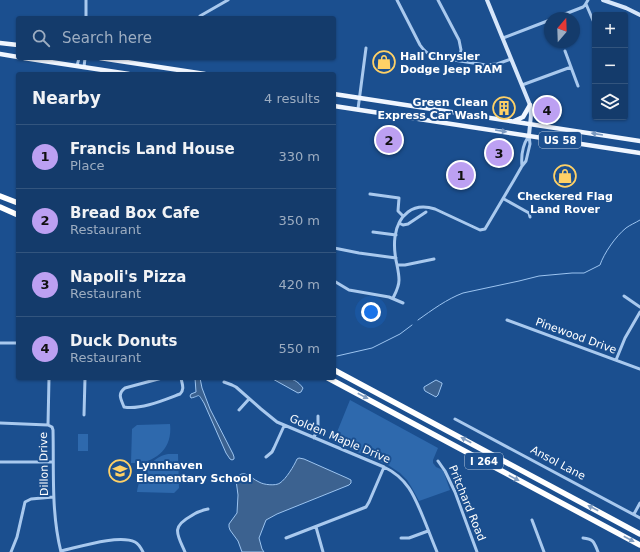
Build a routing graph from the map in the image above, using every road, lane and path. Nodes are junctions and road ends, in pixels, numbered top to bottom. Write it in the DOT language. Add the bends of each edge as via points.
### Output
graph roads {
  1 [pos="86,0"];
  2 [pos="228,0"];
  3 [pos="396,0"];
  4 [pos="438,0"];
  5 [pos="487,0"];
  6 [pos="607,0"];
  7 [pos="587,2"];
  8 [pos="570,12"];
  9 [pos="640,15"];
  10 [pos="86,16"];
  11 [pos="200,16"];
  12 [pos="592,16"];
  13 [pos="544,22"];
  14 [pos="503,38"];
  15 [pos="0,43"];
  16 [pos="16,45"];
  17 [pos="366,48"];
  18 [pos="565,51"];
  19 [pos="0,54"];
  20 [pos="16,57"];
  21 [pos="37,60"];
  22 [pos="78,60"];
  23 [pos="85,60"];
  24 [pos="111,60"];
  25 [pos="511,60"];
  26 [pos="459,61"];
  27 [pos="77,66"];
  28 [pos="84,67"];
  29 [pos="571,67"];
  30 [pos="116,72"];
  31 [pos="180,72"];
  32 [pos="522,85"];
  33 [pos="578,86"];
  34 [pos="336,94"];
  35 [pos="359,98"];
  36 [pos="530,105"];
  37 [pos="336,106"];
  38 [pos="358,109"];
  39 [pos="514,122"];
  40 [pos="530,124"];
  41 [pos="529,135"];
  42 [pos="640,141"];
  43 [pos="640,153"];
  44 [pos="522,166"];
  45 [pos="370,194"];
  46 [pos="0,196"];
  47 [pos="504,200"];
  48 [pos="16,203"];
  49 [pos="0,207"];
  50 [pos="426,212"];
  51 [pos="16,214"];
  52 [pos="403,216"];
  53 [pos="530,217"];
  54 [pos="399,223"];
  55 [pos="373,232"];
  56 [pos="396,235"];
  57 [pos="336,248"];
  58 [pos="396,258"];
  59 [pos="434,259"];
  60 [pos="397,265"];
  61 [pos="336,282"];
  62 [pos="624,296"];
  63 [pos="393,298"];
  64 [pos="403,303"];
  65 [pos="640,307"];
  66 [pos="640,312"];
  67 [pos="506,320"];
  68 [pos="16,343"];
  69 [pos="0,344"];
  70 [pos="616,360"];
  71 [pos="640,369"];
  72 [pos="336,371"];
  73 [pos="49,380"];
  74 [pos="85,380"];
  75 [pos="155,380"];
  76 [pos="181,380"];
  77 [pos="332,380"];
  78 [pos="224,382"];
  79 [pos="249,399"];
  80 [pos="239,410"];
  81 [pos="84,415"];
  82 [pos="318,416"];
  83 [pos="455,419"];
  84 [pos="0,423"];
  85 [pos="48,424"];
  86 [pos="284,426"];
  87 [pos="314,438"];
  88 [pos="266,458"];
  89 [pos="438,461"];
  90 [pos="0,462"];
  91 [pos="54,462"];
  92 [pos="384,467"];
  93 [pos="53,498"];
  94 [pos="640,503"];
  95 [pos="208,509"];
  96 [pos="634,514"];
  97 [pos="640,518"];
  98 [pos="532,520"];
  99 [pos="316,527"];
  100 [pos="428,531"];
  101 [pos="640,534"];
  102 [pos="286,538"];
  103 [pos="401,538"];
  104 [pos="583,538"];
  105 [pos="640,545"];
  106 [pos="11,552"];
  107 [pos="61,552"];
  108 [pos="143,552"];
  109 [pos="185,552"];
  110 [pos="323,552"];
  111 [pos="437,552"];
  112 [pos="477,552"];
  113 [pos="544,552"];
  114 [pos="598,552"];
  1 -- 10 [label="street"];
  2 -- 11 [label="street"];
  3 -- 26 [label="street" via="424,50 434,57"];
  4 -- 26 [label="street" via="459,40"];
  5 -- 14 [label="street"];
  6 -- 9 [label="street"];
  7 -- 8 [label="street" via="583,7"];
  7 -- 12 [label="street"];
  13 -- 14 [label="street"];
  14 -- 25 [label="street"];
  15 -- 16 [label="main road"];
  17 -- 35 [label="street"];
  18 -- 29 [label="street"];
  19 -- 20 [label="main road"];
  21 -- 27 [label="main road"];
  22 -- 27 [label="street"];
  23 -- 28 [label="street"];
  24 -- 31 [label="main road"];
  25 -- 26 [label="street" via="494,65"];
  25 -- 32 [label="street"];
  27 -- 28 [label="main road"];
  28 -- 30 [label="main road"];
  29 -- 32 [label="street"];
  29 -- 33 [label="street"];
  32 -- 36 [label="street"];
  34 -- 35 [label="main road, US 58"];
  35 -- 38 [label="street"];
  35 -- 39 [label="main road, US 58"];
  36 -- 39 [label="main road" via="523,117"];
  36 -- 40 [label="street"];
  37 -- 38 [label="main road, US 58"];
  38 -- 41 [label="main road, US 58, one-way"];
  39 -- 40 [label="main road, US 58"];
  40 -- 41 [label="street"];
  42 -- 40 [label="main road, US 58, one-way"];
  41 -- 43 [label="main road, US 58"];
  41 -- 44 [label="street" via="525,143"];
  41 -- 44 [label="street" via="529,153"];
  44 -- 47 [label="street"];
  45 -- 52 [label="street" via="399,198 398,211"];
  46 -- 48 [label="highway"];
  47 -- 52 [label="street" via="487,228 482,231 428,207 422,206"];
  47 -- 53 [label="street"];
  49 -- 51 [label="highway"];
  50 -- 54 [label="street" via="408,224"];
  52 -- 54 [label="street"];
  54 -- 56 [label="street"];
  55 -- 56 [label="street"];
  56 -- 58 [label="street"];
  57 -- 58 [label="street"];
  58 -- 60 [label="street"];
  59 -- 60 [label="street"];
  60 -- 63 [label="street" via="399,282"];
  61 -- 63 [label="street" via="354,291"];
  62 -- 65 [label="street"];
  63 -- 64 [label="street"];
  66 -- 70 [label="street"];
  67 -- 70 [label="street, Pinewood Drive"];
  68 -- 69 [label="street"];
  70 -- 71 [label="street, Pinewood Drive"];
  101 -- 72 [label="highway, I 264, one-way"];
  73 -- 85 [label="street, Dillon Drive"];
  74 -- 81 [label="street"];
  75 -- 76 [label="street" via="121,391 124,407 133,408 180,394 183,390"];
  77 -- 105 [label="highway, I 264, one-way"];
  78 -- 79 [label="street, Golden Maple Drive" via="236,387"];
  79 -- 80 [label="street"];
  79 -- 86 [label="street, Golden Maple Drive"];
  82 -- 87 [label="street"];
  83 -- 96 [label="street, Ansol Lane"];
  84 -- 85 [label="street"];
  85 -- 91 [label="street, Dillon Drive" via="53,430"];
  86 -- 87 [label="street, Golden Maple Drive"];
  86 -- 88 [label="street" via="272,452"];
  87 -- 92 [label="street, Golden Maple Drive"];
  89 -- 112 [label="street, Pritchard Road" via="445,470"];
  90 -- 91 [label="street"];
  91 -- 93 [label="street, Dillon Drive"];
  92 -- 99 [label="street" via="366,507"];
  92 -- 100 [label="street, Golden Maple Drive" via="396,474 409,487"];
  93 -- 106 [label="street" via="31,498 25,502"];
  93 -- 107 [label="street, Dillon Drive"];
  94 -- 96 [label="street"];
  95 -- 109 [label="street" via="179,524 177,530"];
  96 -- 97 [label="street, Ansol Lane"];
  98 -- 113 [label="street"];
  99 -- 102 [label="street"];
  99 -- 110 [label="street"];
  100 -- 103 [label="street" via="409,538"];
  100 -- 111 [label="street, Golden Maple Drive"];
  104 -- 114 [label="street" via="592,540"];
  107 -- 108 [label="street" via="118,540 134,542"];
}
